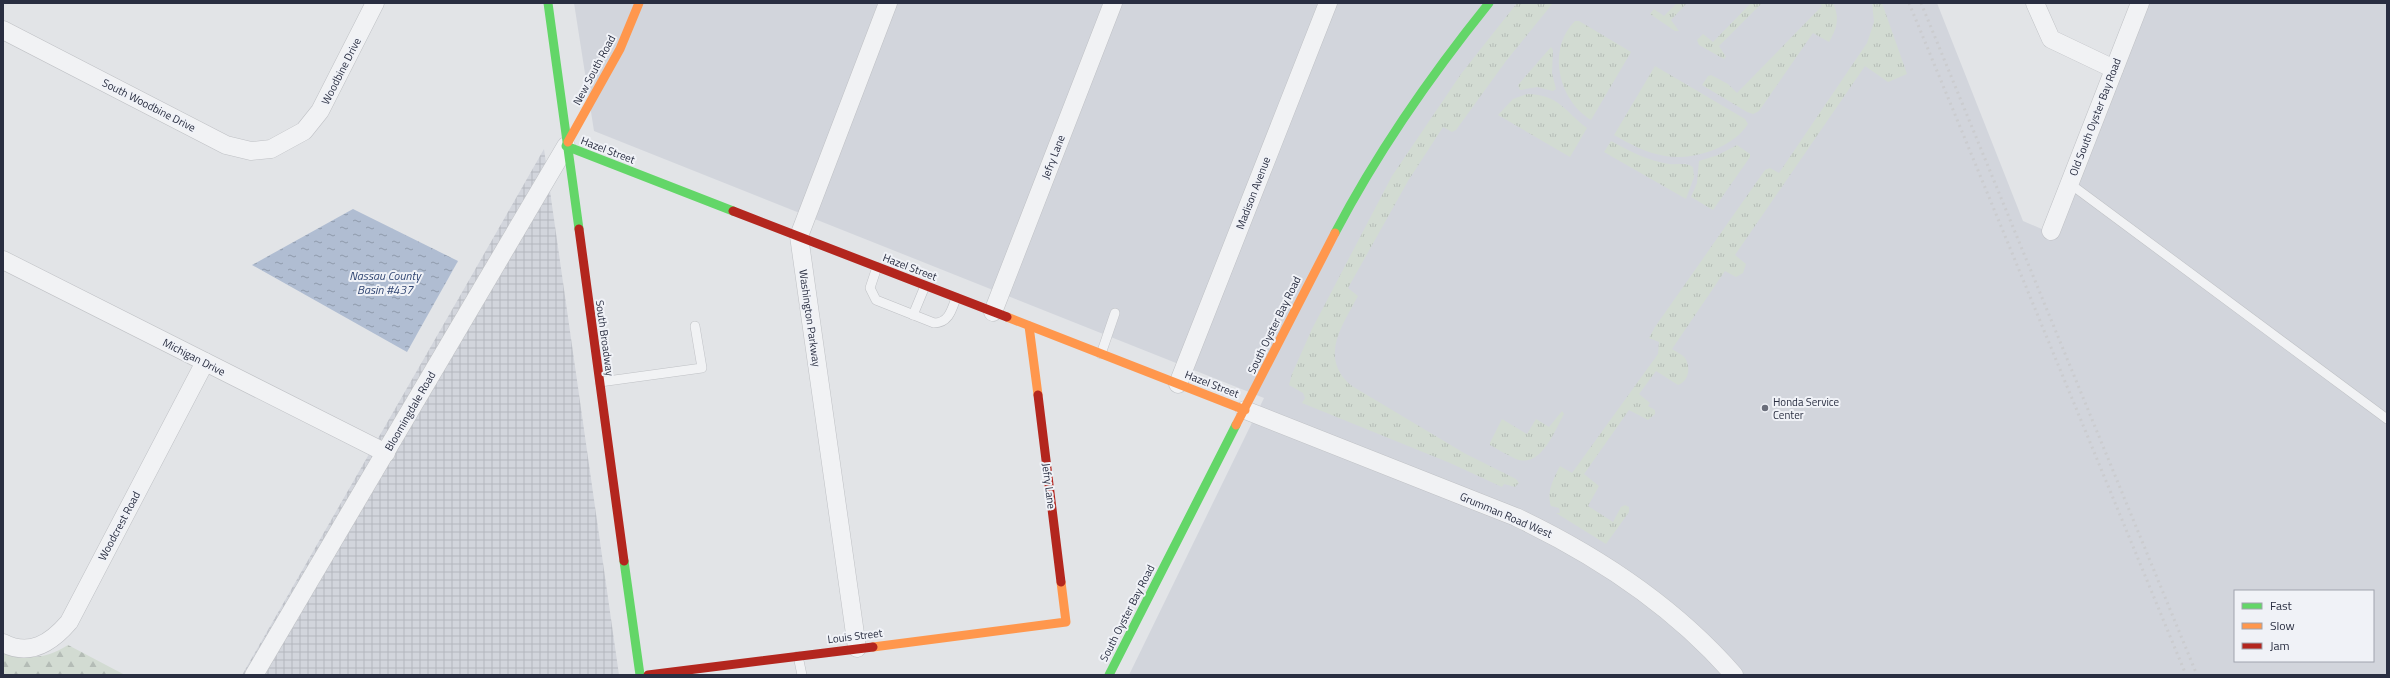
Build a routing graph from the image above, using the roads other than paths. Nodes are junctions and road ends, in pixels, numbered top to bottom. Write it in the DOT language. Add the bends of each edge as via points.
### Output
graph roads {
  1 [pos="375,3"];
  2 [pos="548,3"];
  3 [pos="639,3"];
  4 [pos="888,3"];
  5 [pos="1113,3"];
  6 [pos="1328,3"];
  7 [pos="1489,3"];
  8 [pos="2035,3"];
  9 [pos="2140,3"];
  10 [pos="4,34"];
  11 [pos="2114,69"];
  12 [pos="299,134"];
  13 [pos="566,146"];
  14 [pos="2069,183"];
  15 [pos="2051,231"];
  16 [pos="799,236"];
  17 [pos="4,264"];
  18 [pos="878,267"];
  19 [pos="925,286"];
  20 [pos="956,298"];
  21 [pos="993,312"];
  22 [pos="1115,313"];
  23 [pos="913,314"];
  24 [pos="695,326"];
  25 [pos="1029,326"];
  26 [pos="1101,354"];
  27 [pos="205,362"];
  28 [pos="598,382"];
  29 [pos="1178,384"];
  30 [pos="1245,410"];
  31 [pos="2387,419"];
  32 [pos="386,453"];
  33 [pos="1066,622"];
  34 [pos="3,643"];
  35 [pos="857,648"];
  36 [pos="798,656"];
  37 [pos="254,675"];
  38 [pos="640,675"];
  39 [pos="648,675"];
  40 [pos="802,675"];
  41 [pos="1109,675"];
  42 [pos="1734,675"];
  1 -- 12 [label="street, Woodbine Drive" via="320,111"];
  2 -- 13 [label="street, South Broadway"];
  3 -- 13 [label="street, New South Road" via="620,49"];
  4 -- 16 [label="street, Washington Parkway"];
  5 -- 21 [label="street, Jefry Lane"];
  6 -- 29 [label="street, Madison Avenue"];
  7 -- 30 [label="street, South Oyster Bay Road" via="1441,63 1358,189"];
  8 -- 11 [label="street" via="2051,39"];
  9 -- 11 [label="street, Old South Oyster Bay Road"];
  10 -- 12 [label="street, South Woodbine Drive" via="226,145 250,151 271,149"];
  11 -- 14 [label="street, Old South Oyster Bay Road"];
  13 -- 16 [label="street, Hazel Street"];
  13 -- 28 [label="street, South Broadway"];
  13 -- 32 [label="street, Bloomingdale Road"];
  14 -- 15 [label="street, Old South Oyster Bay Road"];
  14 -- 31 [label="lane"];
  16 -- 18 [label="street, Hazel Street"];
  16 -- 35 [label="street, Washington Parkway"];
  17 -- 27 [label="street, Michigan Drive"];
  18 -- 19 [label="street, Hazel Street"];
  18 -- 23 [label="lane" via="870,288 876,300"];
  19 -- 20 [label="street, Hazel Street"];
  19 -- 23 [label="lane"];
  20 -- 21 [label="street, Hazel Street"];
  20 -- 23 [label="lane" via="948,318 940,323"];
  21 -- 25 [label="street, Hazel Street"];
  22 -- 26 [label="lane"];
  24 -- 28 [label="lane" via="702,368"];
  25 -- 26 [label="street, Hazel Street"];
  25 -- 33 [label="street, Jefry Lane"];
  26 -- 29 [label="street, Hazel Street"];
  27 -- 32 [label="street, Michigan Drive"];
  27 -- 34 [label="street, Woodcrest Road" via="69,622 55,638 32,648 14,649"];
  28 -- 38 [label="street, South Broadway"];
  29 -- 30 [label="street, Hazel Street"];
  30 -- 41 [label="street, South Oyster Bay Road"];
  30 -- 42 [label="street, Grumman Road West" via="1516,517 1557,537 1635,585 1695,634"];
  32 -- 37 [label="street, Bloomingdale Road"];
  33 -- 35 [label="street, Louis Street"];
  35 -- 36 [label="street, Louis Street"];
  36 -- 39 [label="street, Louis Street"];
  36 -- 40 [label="lane"];
}
